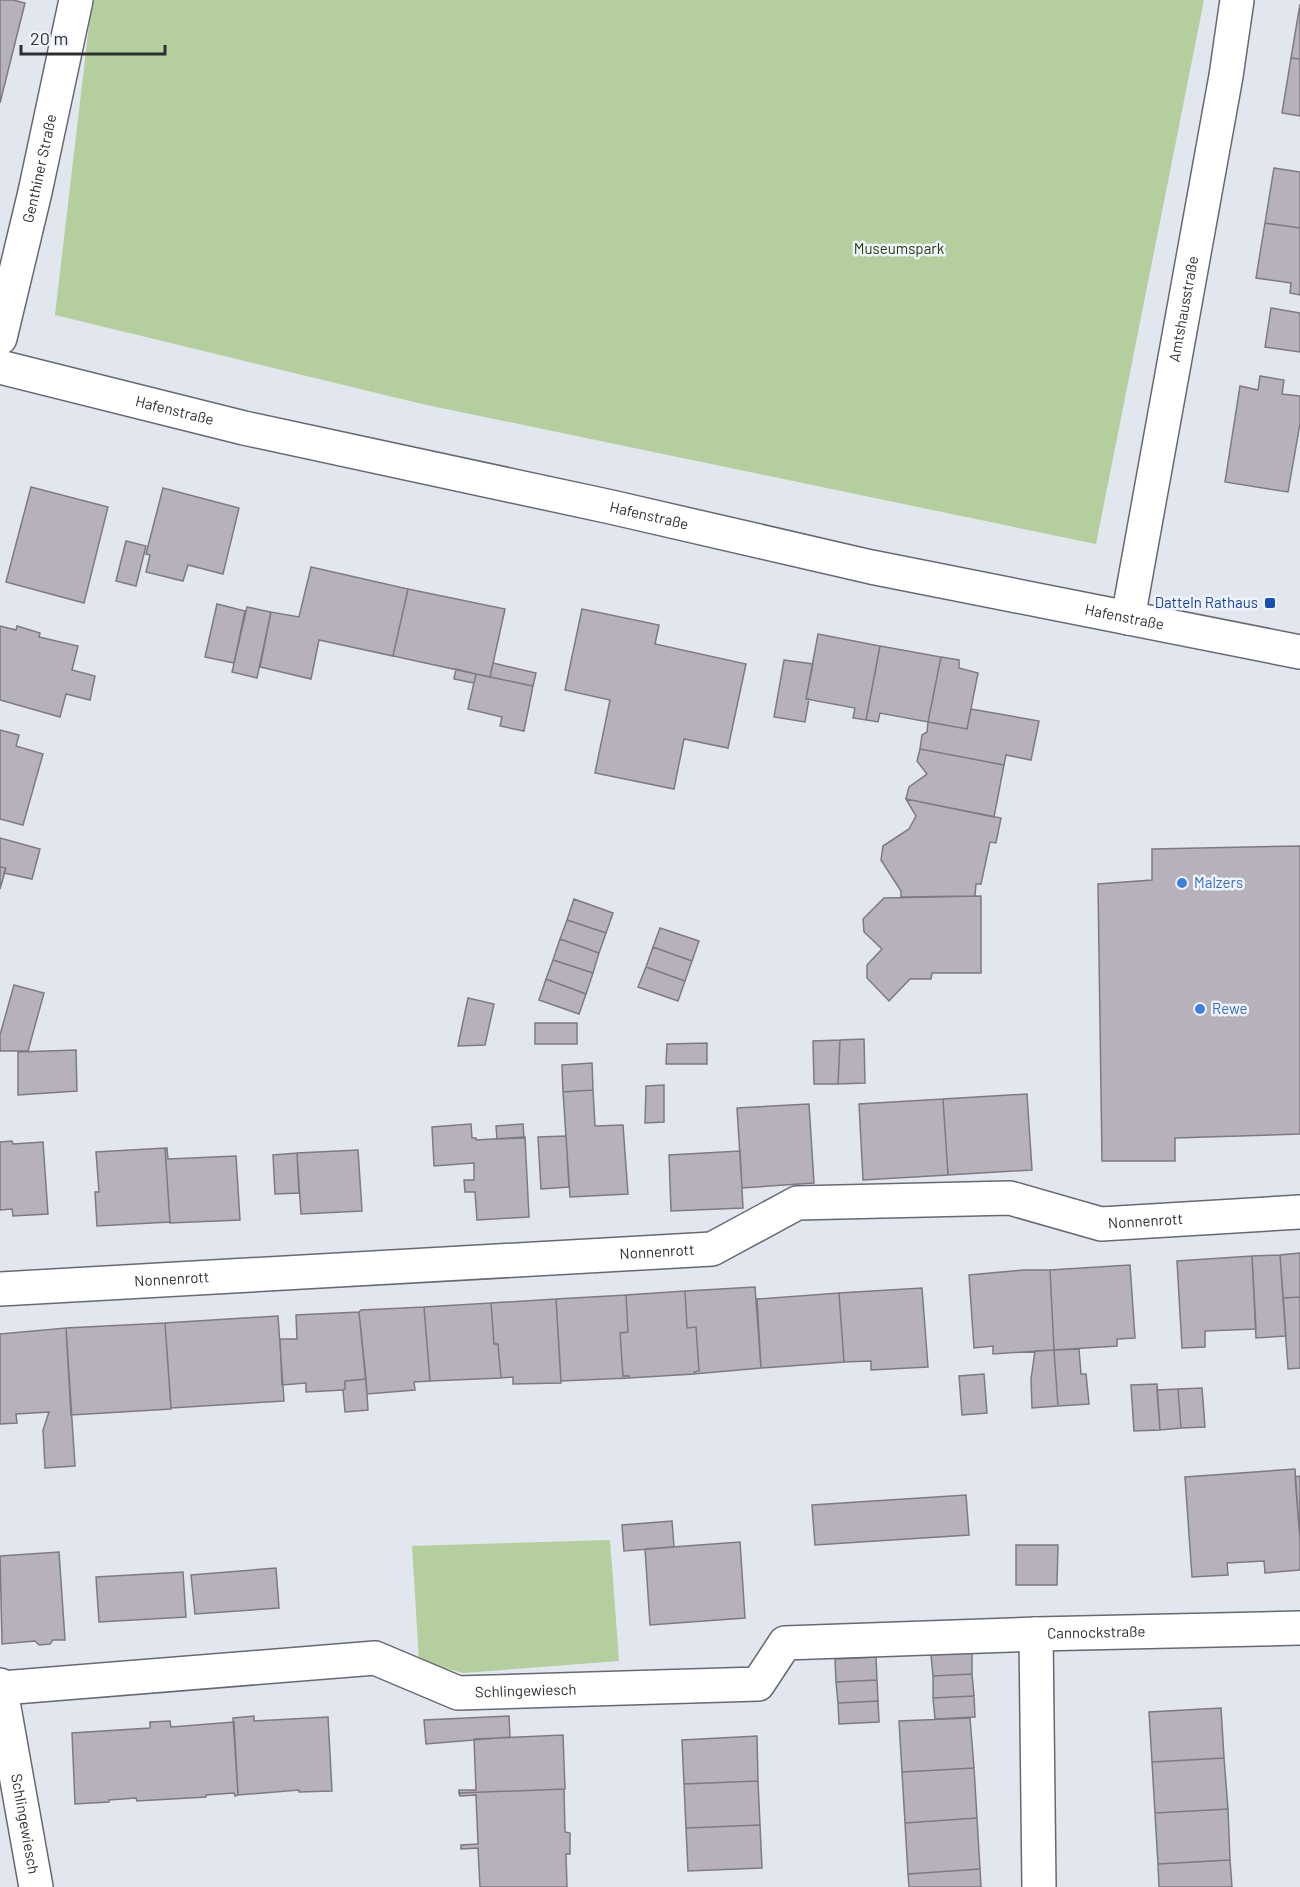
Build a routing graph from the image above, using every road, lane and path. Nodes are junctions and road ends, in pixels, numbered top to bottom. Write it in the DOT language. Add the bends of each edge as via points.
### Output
graph roads {
  1 [pos="76,0"];
  2 [pos="1237,0"];
  3 [pos="0,338"];
  4 [pos="0,367"];
  5 [pos="1128,618"];
  6 [pos="1300,652"];
  7 [pos="1300,1212"];
  8 [pos="0,1289"];
  9 [pos="1300,1628"];
  10 [pos="1036,1634"];
  11 [pos="1,1686"];
  12 [pos="36,1887"];
  13 [pos="1039,1887"];
  1 -- 3 [label="street, Genthiner Straße"];
  2 -- 5 [label="street, Amtshausstraße"];
  4 -- 5 [label="street, Hafenstraße" via="243,428 871,567"];
  5 -- 6 [label="street, Hafenstraße"];
  7 -- 8 [label="street, Nonnenrott" via="1101,1224 1010,1198 797,1203 712,1249"];
  9 -- 10 [label="street, Cannockstraße"];
  10 -- 11 [label="street, Schlingewiesch" via="786,1643 759,1684 458,1693 375,1658"];
  10 -- 13 [label="street, Cannockstraße"];
  11 -- 12 [label="street, Schlingewiesch"];
}
